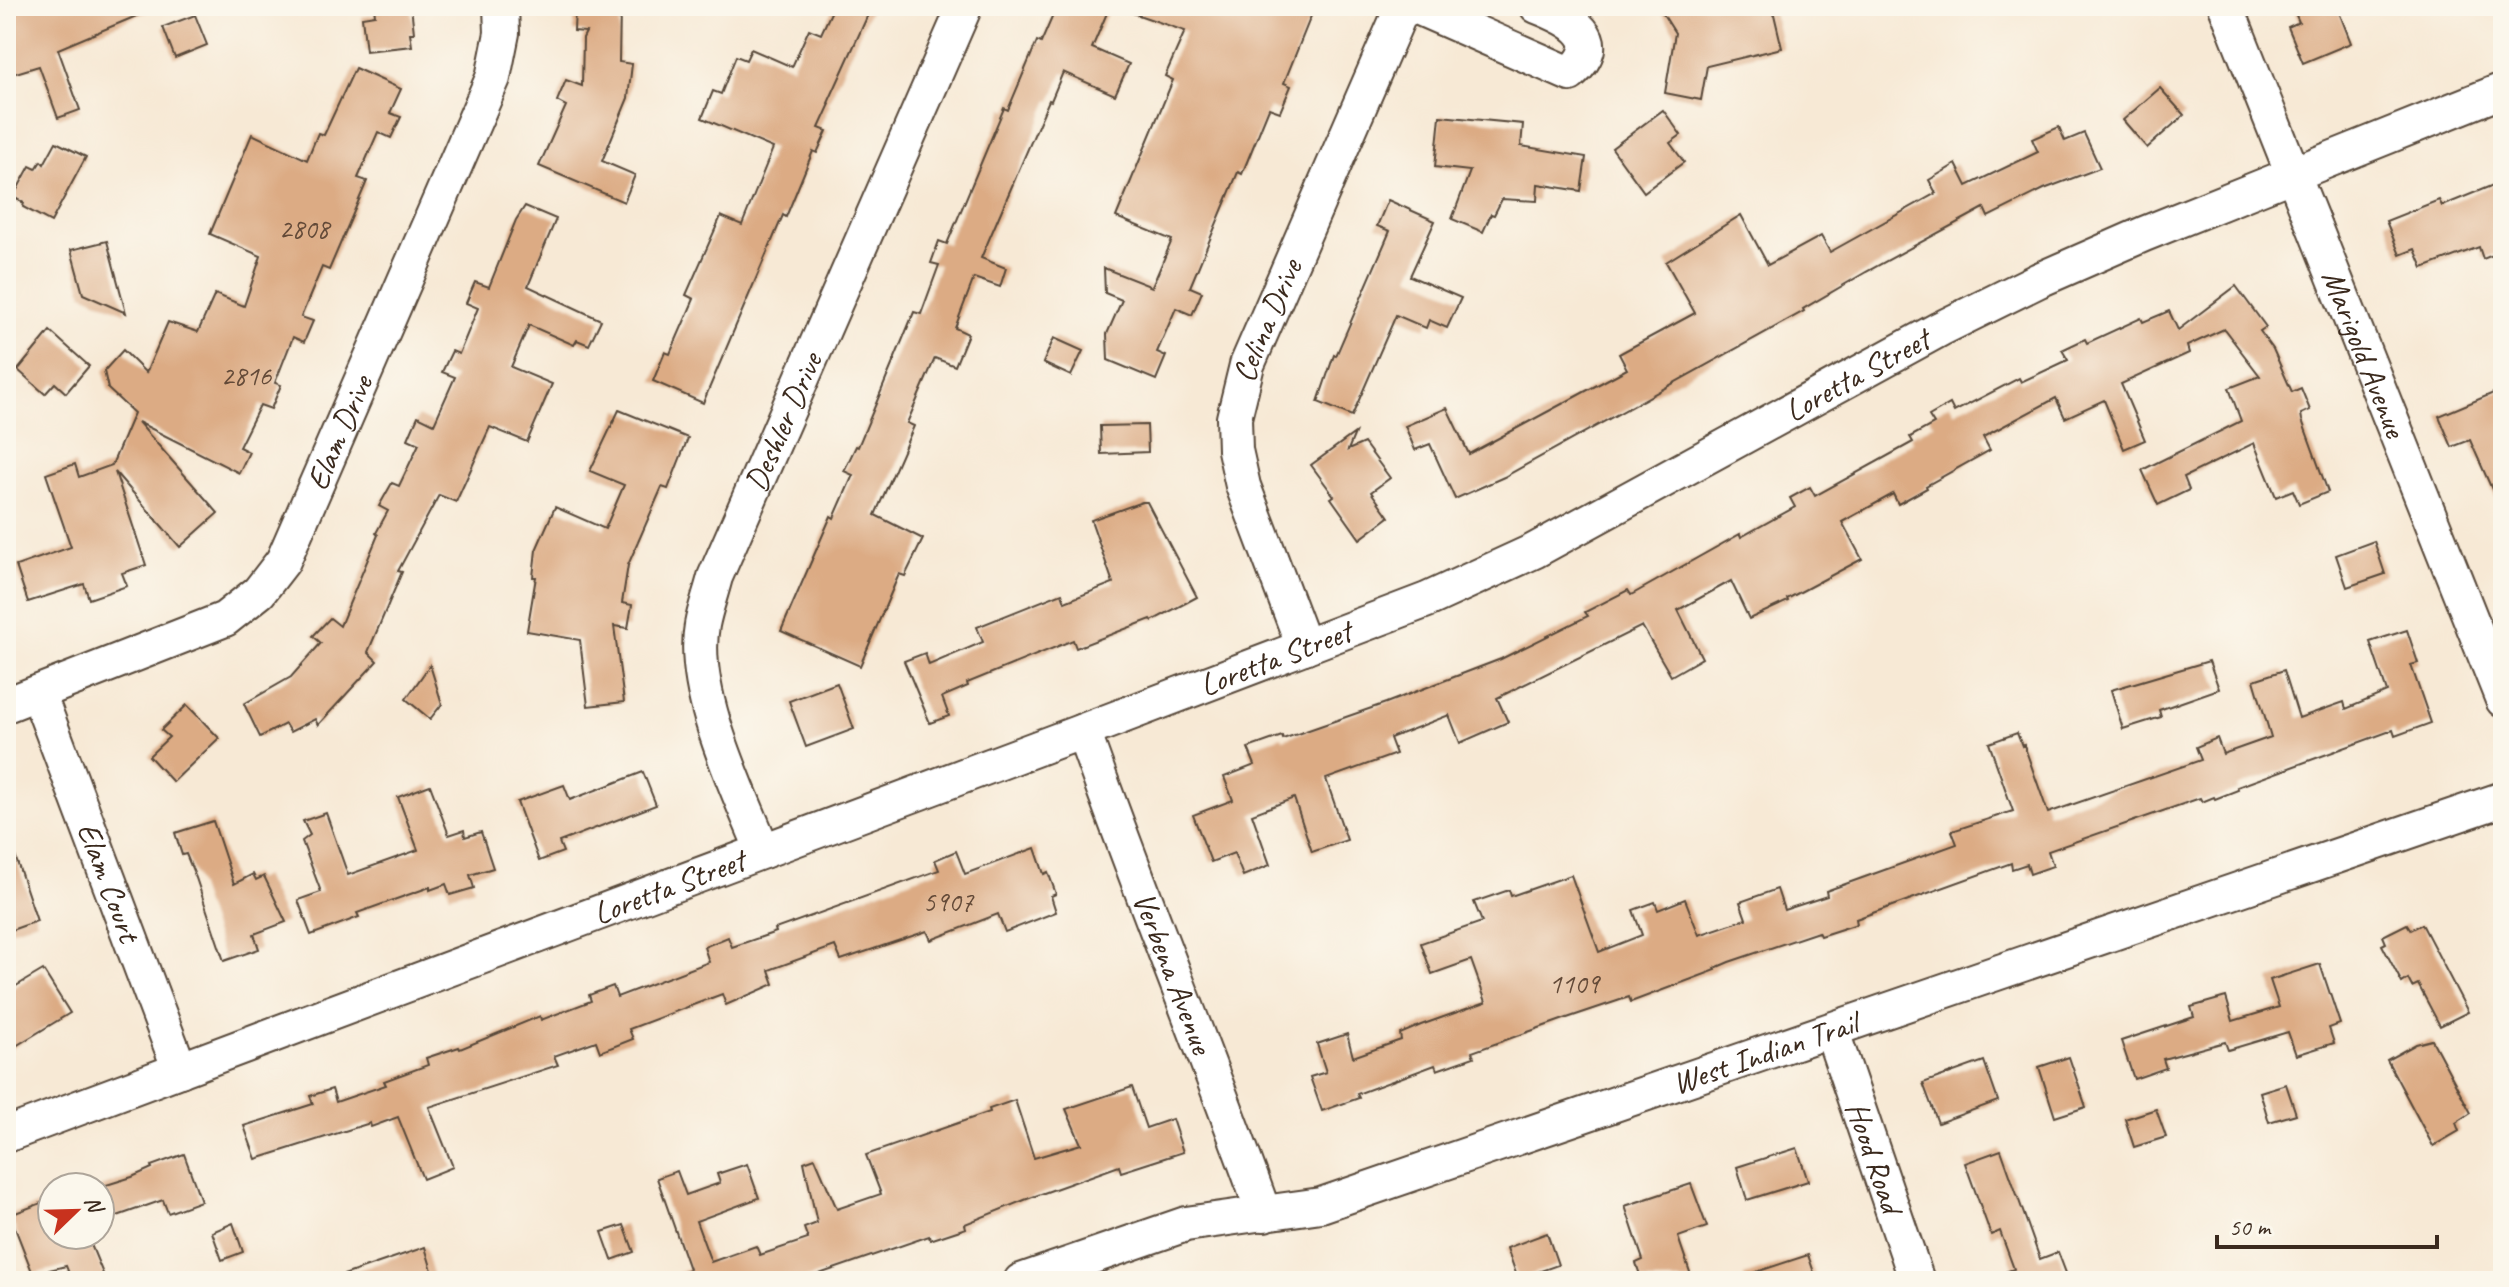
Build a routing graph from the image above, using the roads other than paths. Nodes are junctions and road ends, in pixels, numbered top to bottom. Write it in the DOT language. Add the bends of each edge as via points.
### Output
graph roads {
  1 [pos="501,6"];
  2 [pos="965,6"];
  3 [pos="1403,6"];
  4 [pos="1415,6"];
  5 [pos="1537,6"];
  6 [pos="2226,6"];
  7 [pos="2503,90"];
  8 [pos="2292,174"];
  9 [pos="1304,647"];
  10 [pos="38,693"];
  11 [pos="2503,700"];
  12 [pos="6,705"];
  13 [pos="1083,731"];
  14 [pos="2503,799"];
  15 [pos="763,851"];
  16 [pos="1832,1032"];
  17 [pos="180,1070"];
  18 [pos="6,1135"];
  19 [pos="1264,1214"];
  20 [pos="1021,1281"];
  21 [pos="1917,1281"];
  1 -- 10 [label="street, Elam Drive" via="493,78 283,561 259,592 225,619"];
  2 -- 15 [label="street, Deshler Drive" via="715,577 702,626 710,707"];
  3 -- 9 [label="street, Celina Drive" via="1247,365 1234,418 1243,486"];
  4 -- 5 [label="street" via="1570,74 1587,53 1587,41 1581,30"];
  6 -- 8 [label="street, Marigold Avenue"];
  7 -- 8 [label="street, Loretta Street"];
  8 -- 9 [label="street, Loretta Street" via="2039,280 1534,551 1427,600"];
  8 -- 11 [label="street, Marigold Avenue"];
  9 -- 13 [label="street, Loretta Street"];
  10 -- 12 [label="street, Elam Drive"];
  10 -- 17 [label="street, Elam Court"];
  13 -- 15 [label="street, Loretta Street"];
  13 -- 19 [label="street, Verbena Avenue"];
  14 -- 16 [label="street, West Indian Trail"];
  15 -- 17 [label="street, Loretta Street"];
  16 -- 19 [label="street, West Indian Trail" via="1321,1205"];
  16 -- 21 [label="street, Hood Road"];
  17 -- 18 [label="street, Loretta Street"];
  19 -- 20 [label="street, West Indian Trail" via="1186,1224"];
}
